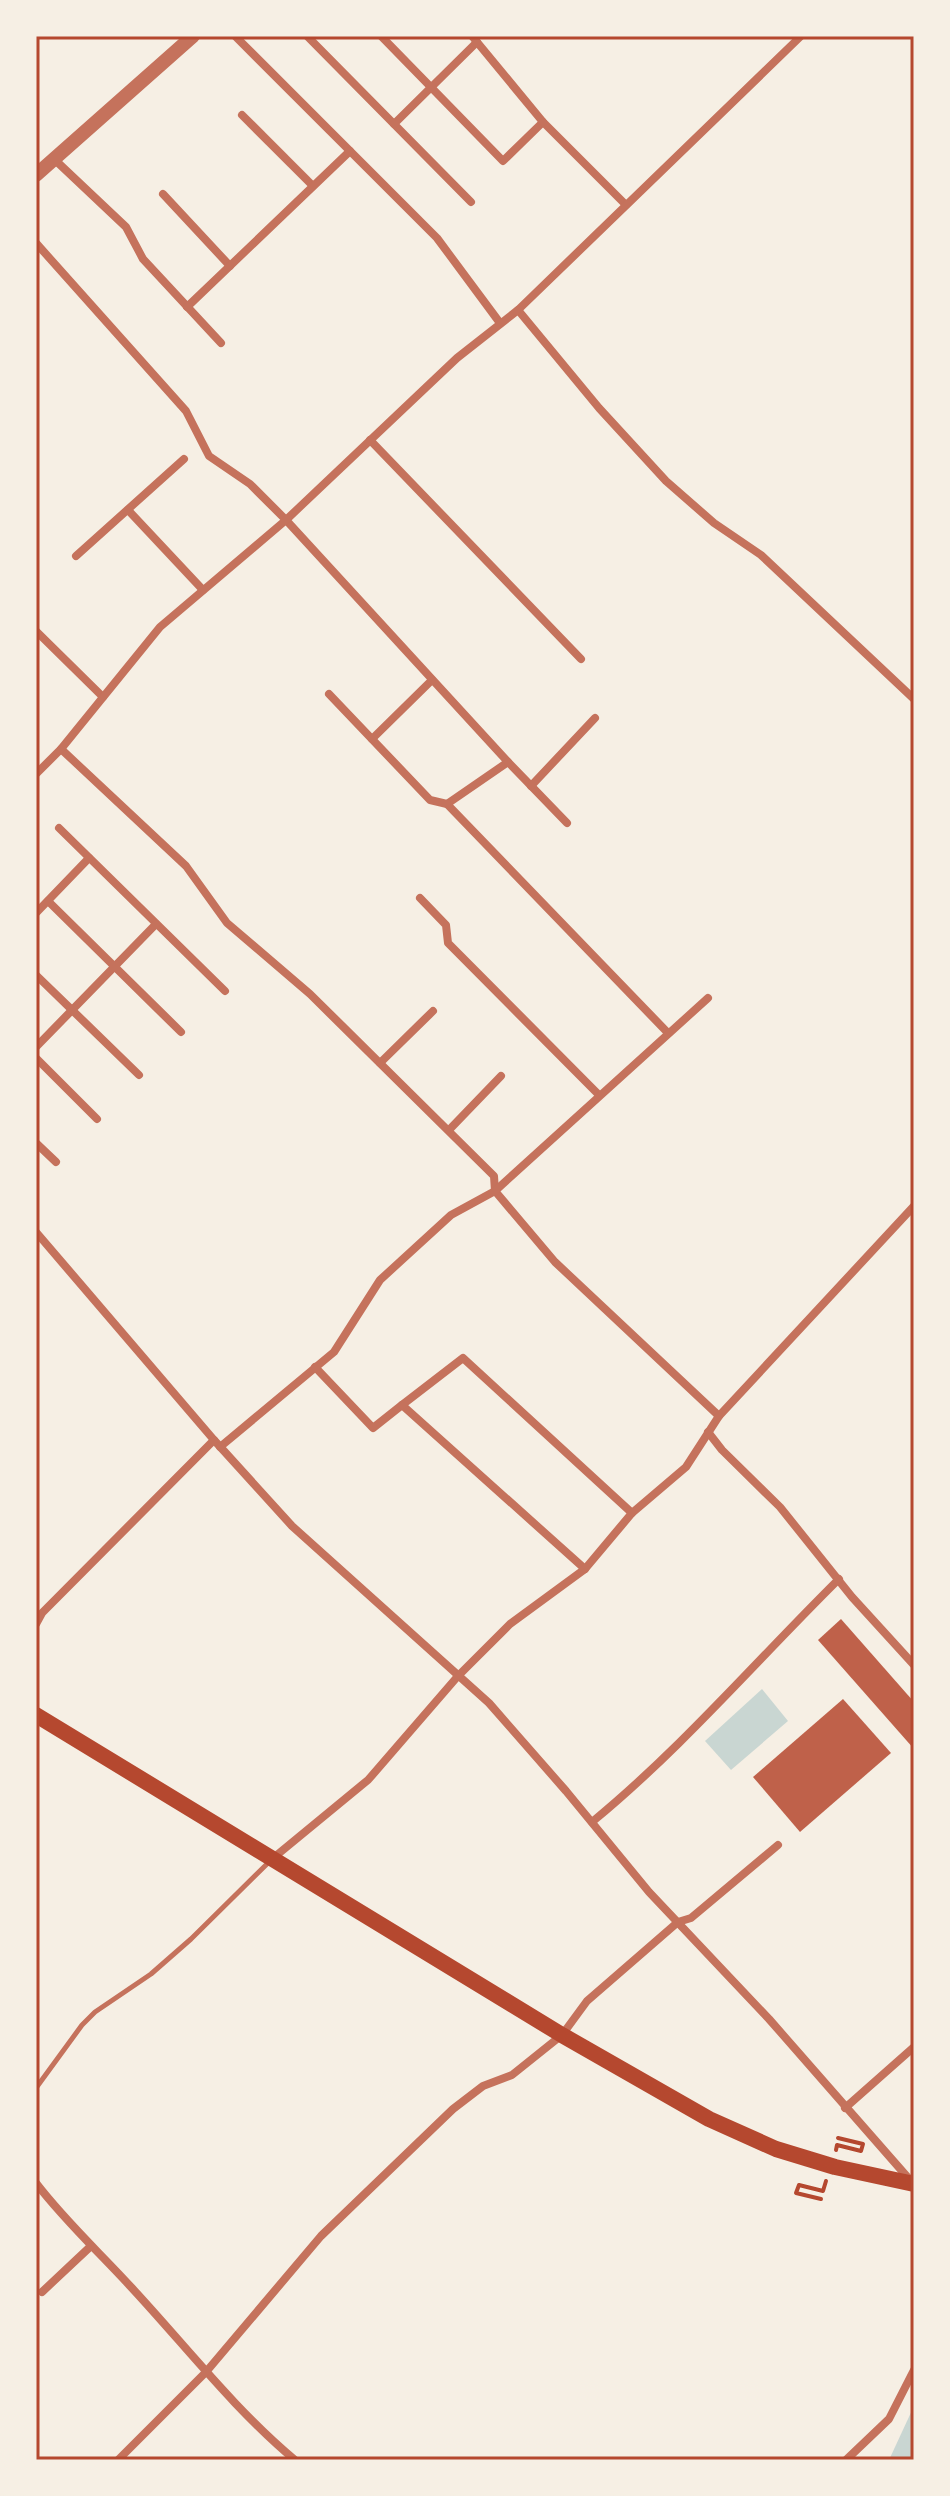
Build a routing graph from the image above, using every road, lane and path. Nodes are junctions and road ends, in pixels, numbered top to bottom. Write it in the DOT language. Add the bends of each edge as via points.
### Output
graph roads {
  1 [pos="193,36"];
  2 [pos="235,36"];
  3 [pos="307,36"];
  4 [pos="381,36"];
  5 [pos="801,36"];
  6 [pos="475,39"];
  7 [pos="431,87"];
  8 [pos="242,115"];
  9 [pos="543,122"];
  10 [pos="394,124"];
  11 [pos="350,151"];
  12 [pos="54,159"];
  13 [pos="36,175"];
  14 [pos="313,186"];
  15 [pos="163,194"];
  16 [pos="471,202"];
  17 [pos="626,205"];
  18 [pos="36,243"];
  19 [pos="230,266"];
  20 [pos="187,307"];
  21 [pos="518,310"];
  22 [pos="500,323"];
  23 [pos="221,343"];
  24 [pos="370,440"];
  25 [pos="184,459"];
  26 [pos="128,510"];
  27 [pos="286,520"];
  28 [pos="76,556"];
  29 [pos="203,590"];
  30 [pos="36,631"];
  31 [pos="581,659"];
  32 [pos="432,680"];
  33 [pos="329,694"];
  34 [pos="103,697"];
  35 [pos="914,699"];
  36 [pos="595,718"];
  37 [pos="372,739"];
  38 [pos="61,749"];
  39 [pos="508,762"];
  40 [pos="36,774"];
  41 [pos="531,786"];
  42 [pos="447,804"];
  43 [pos="567,823"];
  44 [pos="59,828"];
  45 [pos="89,858"];
  46 [pos="420,898"];
  47 [pos="48,901"];
  48 [pos="36,913"];
  49 [pos="156,924"];
  50 [pos="115,966"];
  51 [pos="36,975"];
  52 [pos="225,991"];
  53 [pos="708,998"];
  54 [pos="73,1010"];
  55 [pos="433,1011"];
  56 [pos="181,1032"];
  57 [pos="668,1033"];
  58 [pos="36,1047"];
  59 [pos="36,1058"];
  60 [pos="380,1063"];
  61 [pos="139,1075"];
  62 [pos="501,1076"];
  63 [pos="599,1095"];
  64 [pos="97,1119"];
  65 [pos="449,1130"];
  66 [pos="36,1143"];
  67 [pos="56,1162"];
  68 [pos="495,1191"];
  69 [pos="914,1206"];
  70 [pos="36,1232"];
  71 [pos="315,1367"];
  72 [pos="402,1405"];
  73 [pos="719,1416"];
  74 [pos="708,1432"];
  75 [pos="217,1443"];
  76 [pos="632,1513"];
  77 [pos="585,1569"];
  78 [pos="839,1579"];
  79 [pos="36,1624"];
  80 [pos="914,1665"];
  81 [pos="458,1676"];
  82 [pos="36,1715"];
  83 [pos="592,1822"];
  84 [pos="778,1845"];
  85 [pos="271,1859"];
  86 [pos="678,1922"];
  87 [pos="562,2035"];
  88 [pos="914,2047"];
  89 [pos="36,2088"];
  90 [pos="845,2108"];
  91 [pos="838,2138"];
  92 [pos="863,2144"];
  93 [pos="837,2145"];
  94 [pos="861,2151"];
  95 [pos="36,2183"];
  96 [pos="913,2184"];
  97 [pos="823,2191"];
  98 [pos="821,2199"];
  99 [pos="91,2246"];
  100 [pos="42,2292"];
  101 [pos="914,2370"];
  102 [pos="206,2372"];
  103 [pos="118,2460"];
  104 [pos="295,2460"];
  105 [pos="846,2460"];
  1 -- 12 [label="street"];
  2 -- 11 [label="street"];
  3 -- 10 [label="street"];
  4 -- 7 [label="street"];
  5 -- 17 [label="street"];
  6 -- 7 [label="street"];
  6 -- 9 [label="street"];
  7 -- 9 [label="street" via="503,161"];
  7 -- 10 [label="street"];
  8 -- 14 [label="street"];
  9 -- 17 [label="street"];
  10 -- 16 [label="street"];
  11 -- 14 [label="street"];
  11 -- 22 [label="street" via="437,238"];
  12 -- 13 [label="street"];
  12 -- 20 [label="street" via="126,227 143,259"];
  14 -- 19 [label="street"];
  15 -- 19 [label="street"];
  17 -- 21 [label="street"];
  18 -- 27 [label="street" via="186,411 209,456 250,484"];
  19 -- 20 [label="street"];
  20 -- 23 [label="street"];
  21 -- 22 [label="street"];
  21 -- 35 [label="street" via="666,481 761,555"];
  22 -- 24 [label="street"];
  24 -- 27 [label="street"];
  24 -- 31 [label="street"];
  25 -- 26 [label="street"];
  26 -- 28 [label="street"];
  26 -- 29 [label="street"];
  27 -- 29 [label="street"];
  27 -- 32 [label="street"];
  29 -- 34 [label="street" via="160,627"];
  30 -- 34 [label="street"];
  32 -- 37 [label="street"];
  32 -- 39 [label="street"];
  33 -- 37 [label="street"];
  34 -- 38 [label="street"];
  36 -- 41 [label="street"];
  37 -- 42 [label="street" via="430,800"];
  38 -- 40 [label="street"];
  38 -- 60 [label="street" via="186,866 227,923"];
  39 -- 41 [label="street"];
  39 -- 42 [label="street"];
  41 -- 43 [label="street"];
  42 -- 57 [label="street"];
  44 -- 45 [label="street"];
  45 -- 47 [label="street"];
  45 -- 49 [label="street"];
  46 -- 63 [label="street" via="446,925 448,943"];
  47 -- 48 [label="street"];
  47 -- 50 [label="street"];
  49 -- 50 [label="street"];
  49 -- 52 [label="street"];
  50 -- 54 [label="street"];
  50 -- 56 [label="street"];
  51 -- 54 [label="street"];
  53 -- 57 [label="street"];
  54 -- 58 [label="street"];
  54 -- 61 [label="street"];
  55 -- 60 [label="street"];
  57 -- 63 [label="street"];
  59 -- 64 [label="street"];
  60 -- 65 [label="street"];
  62 -- 65 [label="street"];
  63 -- 68 [label="street"];
  65 -- 68 [label="street" via="494,1176"];
  66 -- 67 [label="street"];
  68 -- 71 [label="street" via="451,1215 380,1280 334,1352"];
  68 -- 73 [label="street" via="555,1262"];
  69 -- 73 [label="street"];
  70 -- 75 [label="street"];
  71 -- 72 [label="street" via="373,1428"];
  71 -- 75 [label="street"];
  72 -- 76 [label="street" via="463,1358"];
  72 -- 77 [label="street"];
  73 -- 74 [label="street"];
  74 -- 76 [label="street" via="686,1467"];
  74 -- 78 [label="street"];
  75 -- 79 [label="street"];
  75 -- 81 [label="street" via="292,1526"];
  76 -- 77 [label="street"];
  77 -- 81 [label="street" via="510,1624"];
  78 -- 80 [label="street"];
  78 -- 83 [label="street" via="747,1677"];
  81 -- 83 [label="street" via="489,1703"];
  81 -- 85 [label="street" via="368,1780"];
  82 -- 85 [label="main road"];
  83 -- 86 [label="street"];
  84 -- 86 [label="street" via="691,1918"];
  85 -- 87 [label="main road"];
  85 -- 89 [label="lane" via="151,1974 95,2012"];
  86 -- 87 [label="street" via="587,2001"];
  86 -- 90 [label="street"];
  87 -- 96 [label="main road" via="709,2119 776,2149"];
  87 -- 102 [label="street" via="512,2075 483,2086 453,2109 321,2236"];
  88 -- 90 [label="street"];
  90 -- 96 [label="street"];
  91 -- 92 [label="path"];
  93 -- 94 [label="path"];
  95 -- 99 [label="street"];
  97 -- 98 [label="path" via="799,2185 796,2193"];
  99 -- 100 [label="street"];
  99 -- 102 [label="street"];
  101 -- 105 [label="street" via="889,2419"];
  102 -- 103 [label="street"];
  102 -- 104 [label="street"];
}
